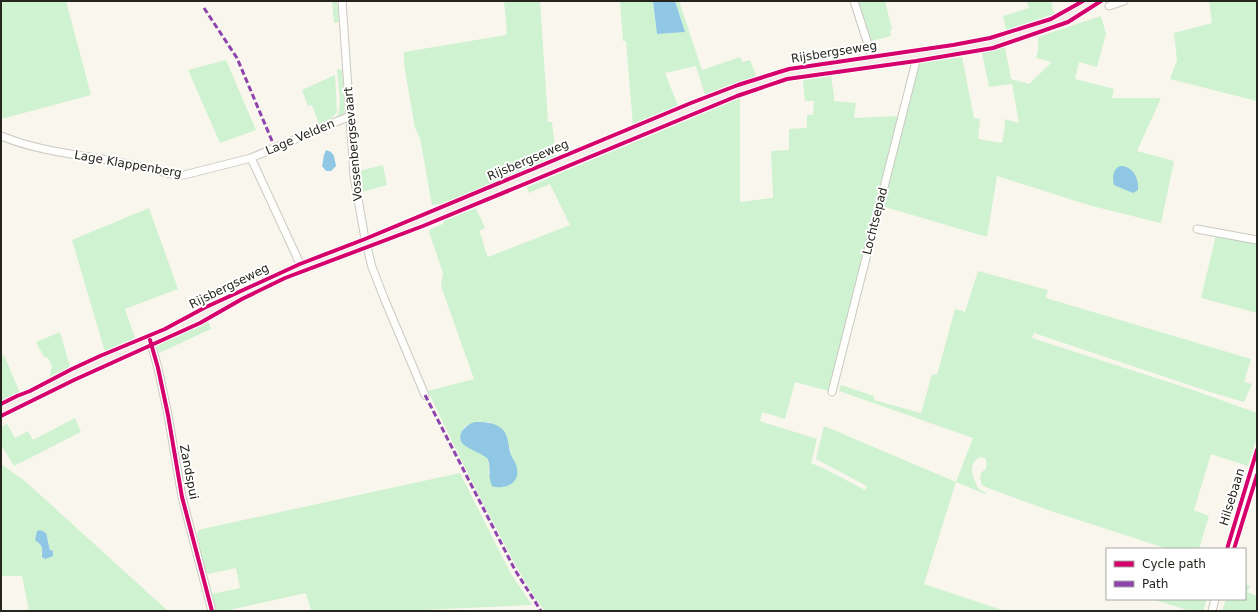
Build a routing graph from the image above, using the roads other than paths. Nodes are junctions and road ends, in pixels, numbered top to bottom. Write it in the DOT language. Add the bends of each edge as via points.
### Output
graph roads {
  1 [pos="342,1"];
  2 [pos="854,1"];
  3 [pos="1091,1"];
  4 [pos="1124,1"];
  5 [pos="1109,6"];
  6 [pos="916,55"];
  7 [pos="873,60"];
  8 [pos="350,116"];
  9 [pos="1,136"];
  10 [pos="251,158"];
  11 [pos="1197,229"];
  12 [pos="1257,240"];
  13 [pos="366,243"];
  14 [pos="302,268"];
  15 [pos="150,340"];
  16 [pos="832,392"];
  17 [pos="425,395"];
  18 [pos="1,410"];
  19 [pos="1257,462"];
  20 [pos="1230,548"];
  21 [pos="1216,600"];
  22 [pos="212,611"];
  23 [pos="1212,611"];
  1 -- 8 [label="street, Vossenbergsevaart"];
  2 -- 7 [label="street"];
  3 -- 6 [label="main road, Rijsbergseweg" via="1059,21 1024,35"];
  4 -- 5 [label="street"];
  6 -- 7 [label="main road, Rijsbergseweg"];
  6 -- 16 [label="street, Lochtsepad"];
  7 -- 13 [label="main road, Rijsbergseweg" via="788,75 735,91"];
  8 -- 10 [label="street, Lage Velden"];
  8 -- 13 [label="street, Vossenbergsevaart" via="354,176"];
  9 -- 10 [label="street, Lage Klappenberg" via="34,147 128,163 176,175 192,174"];
  10 -- 14 [label="street"];
  11 -- 12 [label="street"];
  13 -- 14 [label="main road, Rijsbergseweg"];
  13 -- 17 [label="street, Vossenbergsevaart" via="384,298"];
  14 -- 15 [label="main road, Rijsbergseweg"];
  15 -- 18 [label="main road, Rijsbergseweg" via="77,372"];
  15 -- 22 [label="street, Zandspui" via="168,415 182,497"];
  19 -- 20 [label="street, Hilsebaan"];
  21 -- 23 [label="street"];
}
